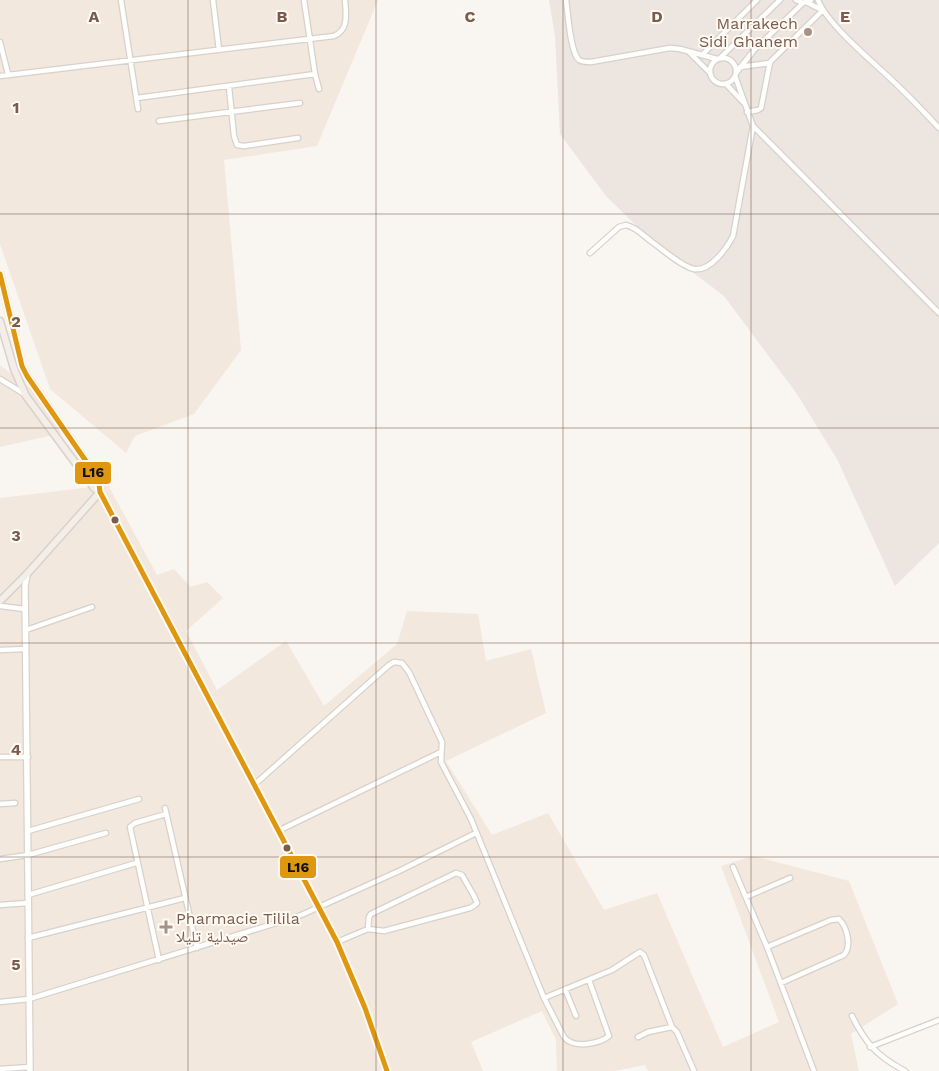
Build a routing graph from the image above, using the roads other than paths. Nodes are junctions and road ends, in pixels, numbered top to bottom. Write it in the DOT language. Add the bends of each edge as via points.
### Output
graph roads {
  1 [pos="121,0"];
  2 [pos="213,0"];
  3 [pos="304,0"];
  4 [pos="345,0"];
  5 [pos="566,0"];
  6 [pos="757,0"];
  7 [pos="780,0"];
  8 [pos="796,0"];
  9 [pos="818,0"];
  10 [pos="807,2"];
  11 [pos="822,10"];
  12 [pos="311,40"];
  13 [pos="0,42"];
  14 [pos="219,50"];
  15 [pos="688,51"];
  16 [pos="703,54"];
  17 [pos="719,58"];
  18 [pos="131,60"];
  19 [pos="770,63"];
  20 [pos="740,67"];
  21 [pos="709,72"];
  22 [pos="315,74"];
  23 [pos="735,74"];
  24 [pos="10,75"];
  25 [pos="0,76"];
  26 [pos="726,84"];
  27 [pos="229,87"];
  28 [pos="319,89"];
  29 [pos="137,98"];
  30 [pos="744,103"];
  31 [pos="300,104"];
  32 [pos="138,109"];
  33 [pos="232,112"];
  34 [pos="747,112"];
  35 [pos="159,121"];
  36 [pos="753,126"];
  37 [pos="939,128"];
  38 [pos="298,138"];
  39 [pos="590,253"];
  40 [pos="0,274"];
  41 [pos="939,313"];
  42 [pos="0,321"];
  43 [pos="0,379"];
  44 [pos="26,396"];
  45 [pos="100,492"];
  46 [pos="27,574"];
  47 [pos="0,601"];
  48 [pos="0,606"];
  49 [pos="92,607"];
  50 [pos="26,609"];
  51 [pos="26,630"];
  52 [pos="26,649"];
  53 [pos="0,650"];
  54 [pos="441,752"];
  55 [pos="0,757"];
  56 [pos="28,757"];
  57 [pos="254,785"];
  58 [pos="139,799"];
  59 [pos="15,803"];
  60 [pos="0,804"];
  61 [pos="165,808"];
  62 [pos="166,814"];
  63 [pos="28,831"];
  64 [pos="278,831"];
  65 [pos="106,833"];
  66 [pos="476,833"];
  67 [pos="28,855"];
  68 [pos="0,859"];
  69 [pos="136,863"];
  70 [pos="732,867"];
  71 [pos="790,878"];
  72 [pos="28,894"];
  73 [pos="746,897"];
  74 [pos="185,898"];
  75 [pos="28,903"];
  76 [pos="0,905"];
  77 [pos="318,907"];
  78 [pos="147,908"];
  79 [pos="368,929"];
  80 [pos="28,938"];
  81 [pos="336,942"];
  82 [pos="767,947"];
  83 [pos="197,948"];
  84 [pos="159,960"];
  85 [pos="589,980"];
  86 [pos="781,983"];
  87 [pos="565,989"];
  88 [pos="544,998"];
  89 [pos="28,999"];
  90 [pos="0,1002"];
  91 [pos="576,1016"];
  92 [pos="852,1016"];
  93 [pos="939,1020"];
  94 [pos="672,1027"];
  95 [pos="638,1037"];
  96 [pos="870,1047"];
  97 [pos="0,1069"];
  98 [pos="30,1069"];
  99 [pos="387,1071"];
  100 [pos="694,1071"];
  101 [pos="814,1071"];
  102 [pos="905,1071"];
  1 -- 18 [label="street"];
  2 -- 14 [label="street"];
  3 -- 12 [label="street"];
  4 -- 12 [label="street" via="346,20 342,32"];
  5 -- 15 [label="street" via="573,47 579,60 591,62 670,48"];
  6 -- 16 [label="street"];
  7 -- 17 [label="street"];
  8 -- 10 [label="street"];
  9 -- 11 [label="street"];
  10 -- 11 [label="street"];
  10 -- 20 [label="street"];
  11 -- 19 [label="street"];
  11 -- 37 [label="street"];
  12 -- 14 [label="street"];
  12 -- 22 [label="street"];
  13 -- 24 [label="street"];
  14 -- 18 [label="street"];
  15 -- 16 [label="street"];
  15 -- 21 [label="street"];
  16 -- 17 [label="street"];
  17 -- 21 [label="street" via="712,63"];
  17 -- 23 [label="street" via="732,61"];
  18 -- 24 [label="street"];
  18 -- 29 [label="street"];
  19 -- 20 [label="street"];
  19 -- 34 [label="street" via="761,108"];
  20 -- 23 [label="street"];
  21 -- 26 [label="street" via="716,82"];
  22 -- 27 [label="street"];
  22 -- 28 [label="street"];
  23 -- 26 [label="street"];
  23 -- 30 [label="street"];
  24 -- 25 [label="street"];
  26 -- 30 [label="street"];
  27 -- 29 [label="street"];
  27 -- 33 [label="street"];
  29 -- 32 [label="street"];
  30 -- 34 [label="street"];
  31 -- 33 [label="street"];
  33 -- 35 [label="street"];
  33 -- 38 [label="street" via="235,141 240,147"];
  34 -- 36 [label="street"];
  36 -- 39 [label="street" via="733,236 725,250 707,266 692,268 629,225 619,227"];
  36 -- 41 [label="street"];
  40 -- 45 [label="main road" via="22,366 88,464"];
  42 -- 44 [label="main road"];
  43 -- 44 [label="street"];
  44 -- 45 [label="main road"];
  45 -- 46 [label="main road"];
  45 -- 57 [label="street"];
  46 -- 47 [label="main road"];
  46 -- 50 [label="street"];
  48 -- 50 [label="street"];
  49 -- 51 [label="street"];
  50 -- 51 [label="street"];
  51 -- 52 [label="street"];
  52 -- 53 [label="street"];
  52 -- 56 [label="street"];
  54 -- 57 [label="street" via="442,742 409,672 402,663 394,662"];
  54 -- 64 [label="street"];
  54 -- 66 [label="street" via="441,762"];
  55 -- 56 [label="street"];
  56 -- 63 [label="street"];
  57 -- 64 [label="street"];
  58 -- 63 [label="street"];
  59 -- 60 [label="street"];
  61 -- 62 [label="street"];
  62 -- 69 [label="street" via="130,825"];
  62 -- 74 [label="street"];
  63 -- 67 [label="street"];
  64 -- 77 [label="street"];
  65 -- 67 [label="street"];
  66 -- 77 [label="street"];
  66 -- 88 [label="street"];
  67 -- 68 [label="street"];
  67 -- 72 [label="street"];
  69 -- 72 [label="street"];
  69 -- 78 [label="street"];
  70 -- 73 [label="street"];
  71 -- 73 [label="street"];
  72 -- 75 [label="street"];
  73 -- 82 [label="street"];
  74 -- 78 [label="street"];
  74 -- 83 [label="street"];
  75 -- 76 [label="street"];
  75 -- 80 [label="street"];
  77 -- 81 [label="street"];
  77 -- 83 [label="street"];
  78 -- 80 [label="street"];
  78 -- 84 [label="street"];
  79 -- 79 [label="street" via="384,931 470,908 476,906 476,900 462,874 456,873 371,914"];
  79 -- 81 [label="street"];
  80 -- 89 [label="street"];
  81 -- 99 [label="street" via="365,1008"];
  82 -- 86 [label="street"];
  82 -- 86 [label="street" via="831,920 839,919 843,925 848,946 844,955"];
  83 -- 84 [label="street"];
  84 -- 89 [label="street"];
  85 -- 87 [label="street"];
  85 -- 88 [label="street" via="609,1034 605,1039 578,1044 566,1040"];
  85 -- 94 [label="street" via="612,970 638,952 642,953"];
  86 -- 101 [label="street"];
  87 -- 88 [label="street"];
  87 -- 91 [label="street"];
  89 -- 90 [label="street"];
  89 -- 98 [label="street"];
  92 -- 96 [label="street"];
  93 -- 96 [label="street"];
  94 -- 95 [label="street"];
  94 -- 100 [label="street"];
  96 -- 102 [label="street"];
  97 -- 98 [label="street"];
}
